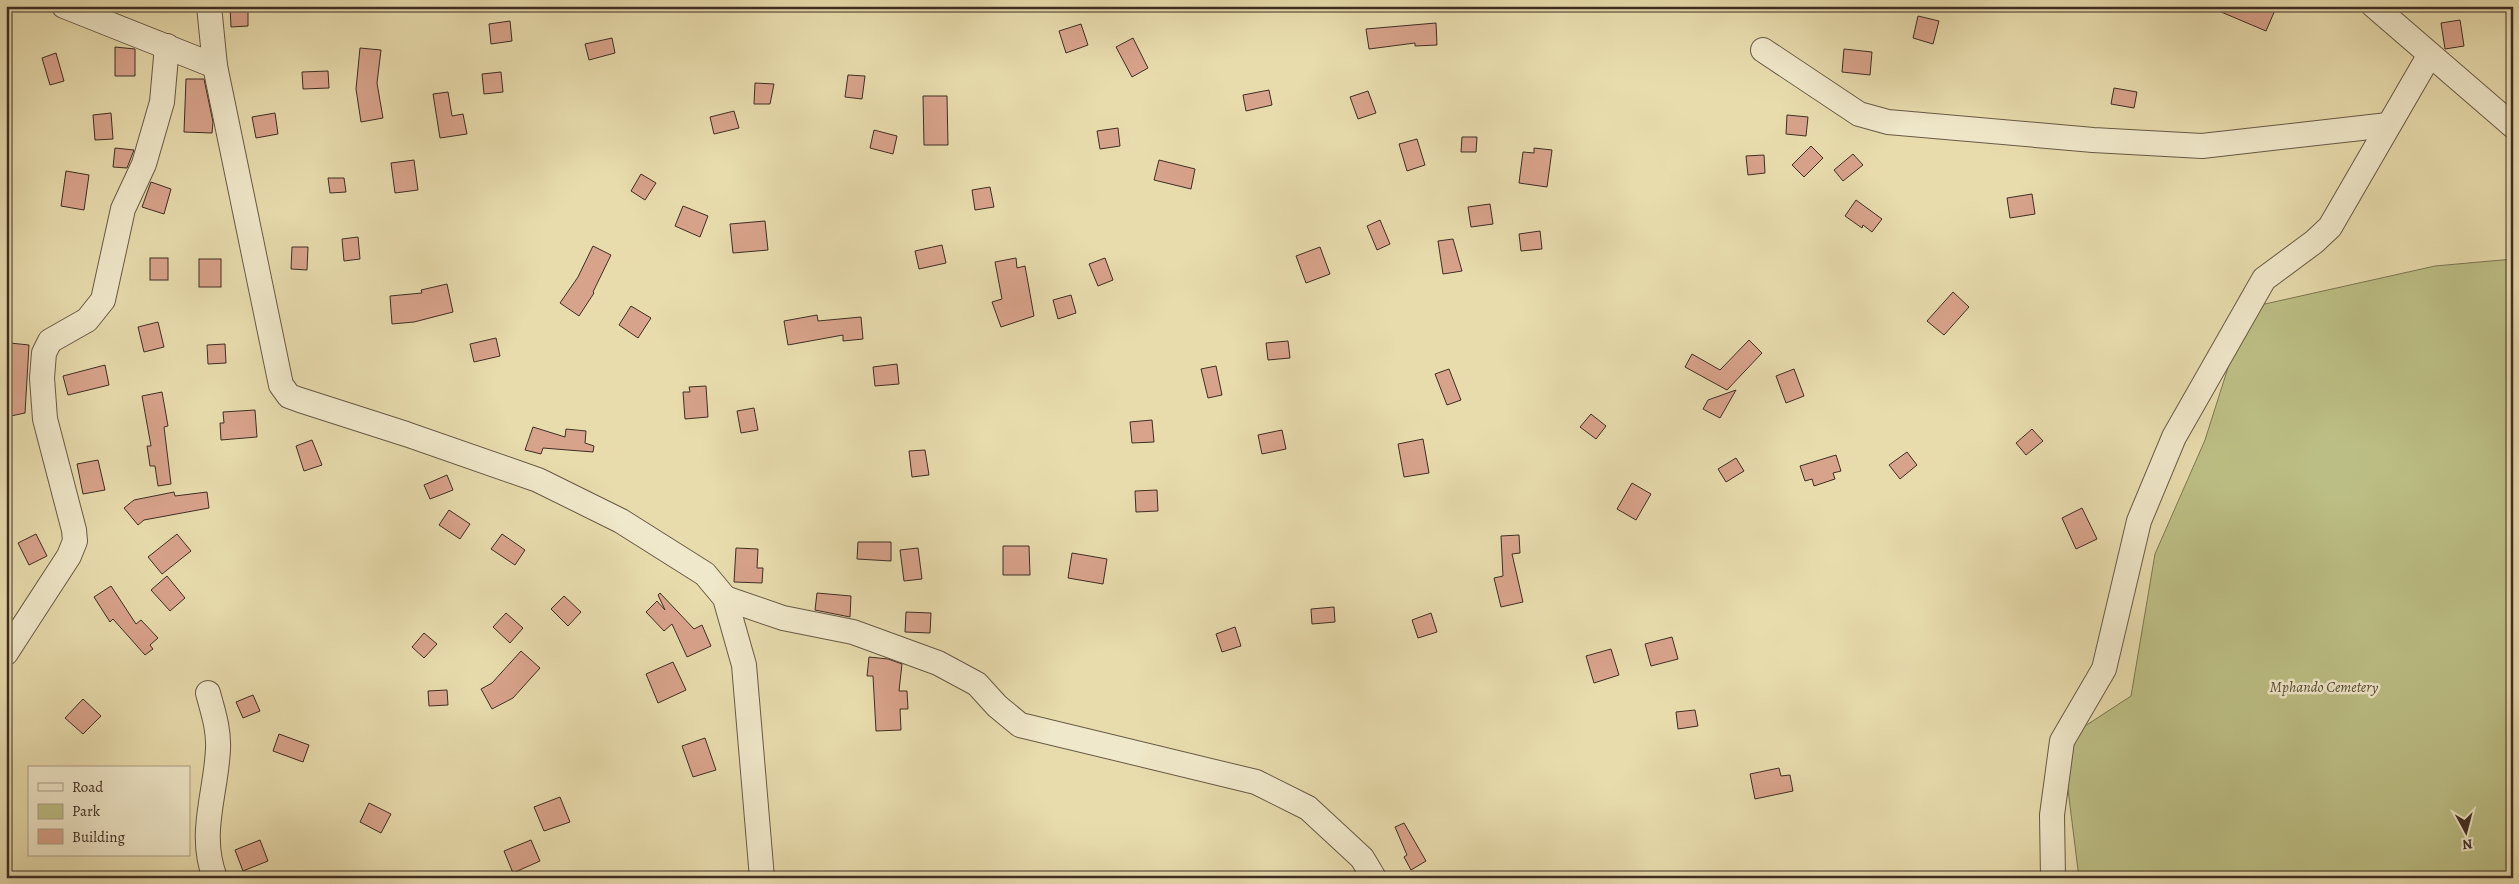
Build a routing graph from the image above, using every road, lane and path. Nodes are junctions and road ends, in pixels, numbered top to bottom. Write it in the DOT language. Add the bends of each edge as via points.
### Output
graph roads {
  1 [pos="64,6"];
  2 [pos="209,6"];
  3 [pos="2374,6"];
  4 [pos="167,46"];
  5 [pos="1763,50"];
  6 [pos="2429,56"];
  7 [pos="215,66"];
  8 [pos="2388,125"];
  9 [pos="2513,126"];
  10 [pos="725,598"];
  11 [pos="6,653"];
  12 [pos="208,693"];
  13 [pos="215,878"];
  14 [pos="762,878"];
  15 [pos="1374,878"];
  16 [pos="2053,878"];
  1 -- 4 [label="street"];
  2 -- 7 [label="street"];
  3 -- 6 [label="street"];
  4 -- 7 [label="street"];
  4 -- 11 [label="street" via="162,102 144,164 123,209 103,300 87,320 50,341 44,353 45,419 75,541 69,556"];
  5 -- 8 [label="street" via="1859,114 1888,122 2202,146"];
  6 -- 8 [label="street"];
  6 -- 9 [label="street"];
  7 -- 10 [label="street" via="281,384 289,396 538,480 621,521 705,574"];
  8 -- 16 [label="street" via="2330,227 2264,280 2174,437 2139,521 2104,669 2062,741 2052,815"];
  10 -- 14 [label="street" via="744,665"];
  10 -- 15 [label="street" via="783,618 853,632 961,673 1020,725 1256,782 1308,808 1362,858"];
  12 -- 13 [label="street" via="217,724 218,750 206,838"];
}
